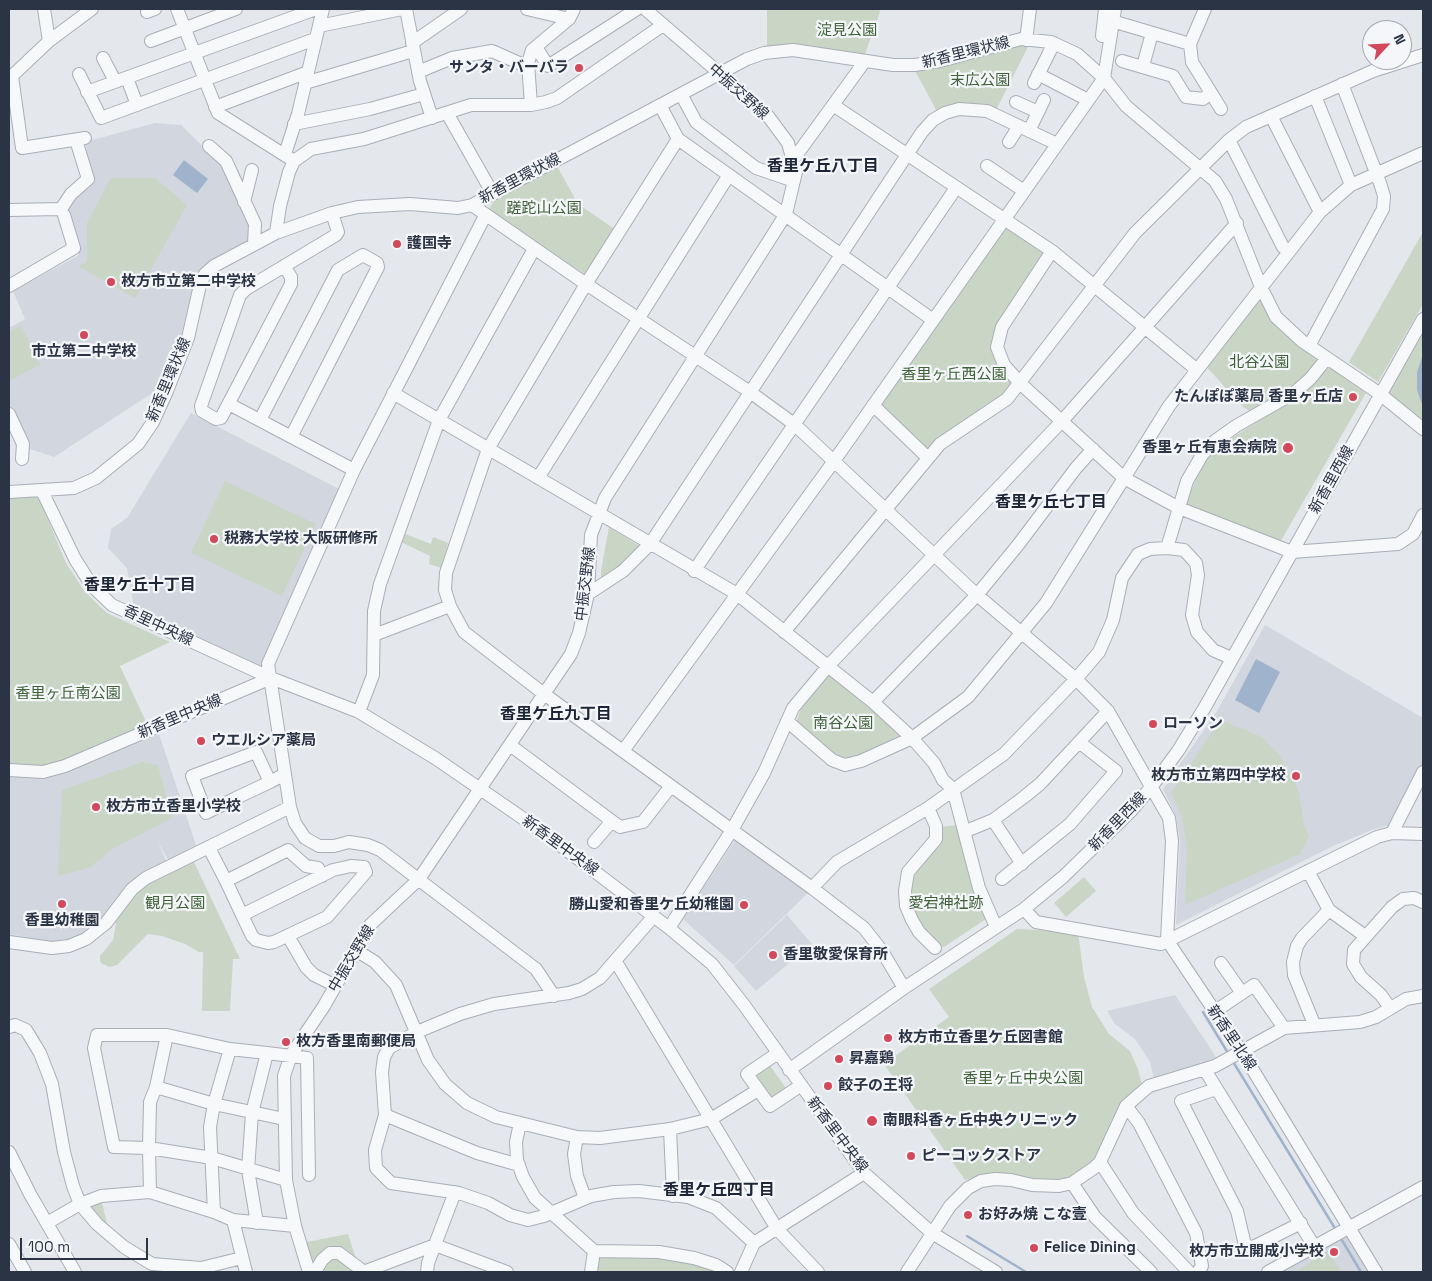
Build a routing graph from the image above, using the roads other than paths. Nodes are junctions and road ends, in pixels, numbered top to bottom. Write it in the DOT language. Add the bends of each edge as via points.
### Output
graph roads {
  1 [pos="44,9"];
  2 [pos="92,9"];
  3 [pos="177,9"];
  4 [pos="236,9"];
  5 [pos="316,9"];
  6 [pos="323,9"];
  7 [pos="402,9"];
  8 [pos="406,9"];
  9 [pos="461,9"];
  10 [pos="528,9"];
  11 [pos="1030,9"];
  12 [pos="1105,9"];
  13 [pos="1204,9"];
  14 [pos="645,10"];
  15 [pos="572,14"];
  16 [pos="1114,15"];
  17 [pos="663,25"];
  18 [pos="319,26"];
  19 [pos="184,28"];
  20 [pos="1152,33"];
  21 [pos="315,40"];
  22 [pos="1026,40"];
  23 [pos="49,41"];
  24 [pos="151,41"];
  25 [pos="1054,43"];
  26 [pos="1190,44"];
  27 [pos="412,47"];
  28 [pos="536,47"];
  29 [pos="194,53"];
  30 [pos="1423,54"];
  31 [pos="103,58"];
  32 [pos="865,61"];
  33 [pos="1122,61"];
  34 [pos="1143,66"];
  35 [pos="528,67"];
  36 [pos="418,72"];
  37 [pos="79,74"];
  38 [pos="719,74"];
  39 [pos="1101,75"];
  40 [pos="306,78"];
  41 [pos="121,80"];
  42 [pos="205,80"];
  43 [pos="1342,84"];
  44 [pos="87,92"];
  45 [pos="1211,93"];
  46 [pos="424,94"];
  47 [pos="681,94"];
  48 [pos="1315,96"];
  49 [pos="1088,100"];
  50 [pos="1016,102"];
  51 [pos="137,105"];
  52 [pos="531,105"];
  53 [pos="660,105"];
  54 [pos="833,105"];
  55 [pos="215,106"];
  56 [pos="1221,109"];
  57 [pos="447,113"];
  58 [pos="1271,116"];
  59 [pos="432,118"];
  60 [pos="294,124"];
  61 [pos="1024,128"];
  62 [pos="678,139"];
  63 [pos="1229,140"];
  64 [pos="1008,142"];
  65 [pos="1057,144"];
  66 [pos="209,146"];
  67 [pos="1423,154"];
  68 [pos="907,155"];
  69 [pos="290,157"];
  70 [pos="792,160"];
  71 [pos="987,166"];
  72 [pos="1200,167"];
  73 [pos="252,170"];
  74 [pos="1377,174"];
  75 [pos="729,175"];
  76 [pos="794,181"];
  77 [pos="1351,185"];
  78 [pos="956,188"];
  79 [pos="1024,191"];
  80 [pos="493,194"];
  81 [pos="244,202"];
  82 [pos="472,205"];
  83 [pos="9,210"];
  84 [pos="1320,212"];
  85 [pos="332,213"];
  86 [pos="786,214"];
  87 [pos="64,215"];
  88 [pos="485,216"];
  89 [pos="1004,220"];
  90 [pos="1236,223"];
  91 [pos="276,233"];
  92 [pos="254,244"];
  93 [pos="534,249"];
  94 [pos="1289,251"];
  95 [pos="1052,252"];
  96 [pos="841,254"];
  97 [pos="284,266"];
  98 [pos="586,284"];
  99 [pos="9,286"];
  100 [pos="1094,286"];
  101 [pos="1261,286"];
  102 [pos="888,288"];
  103 [pos="639,317"];
  104 [pos="1423,319"];
  105 [pos="933,320"];
  106 [pos="1144,326"];
  107 [pos="1309,346"];
  108 [pos="695,357"];
  109 [pos="1327,358"];
  110 [pos="1197,370"];
  111 [pos="1021,384"];
  112 [pos="750,392"];
  113 [pos="394,393"];
  114 [pos="1380,394"];
  115 [pos="229,404"];
  116 [pos="873,405"];
  117 [pos="9,414"];
  118 [pos="260,420"];
  119 [pos="439,420"];
  120 [pos="1062,421"];
  121 [pos="794,424"];
  122 [pos="1423,429"];
  123 [pos="291,437"];
  124 [pos="488,449"];
  125 [pos="1093,450"];
  126 [pos="928,458"];
  127 [pos="22,459"];
  128 [pos="834,461"];
  129 [pos="354,470"];
  130 [pos="538,478"];
  131 [pos="1124,478"];
  132 [pos="42,491"];
  133 [pos="9,492"];
  134 [pos="1179,508"];
  135 [pos="884,510"];
  136 [pos="599,514"];
  137 [pos="1423,515"];
  138 [pos="650,544"];
  139 [pos="1167,548"];
  140 [pos="1292,552"];
  141 [pos="934,555"];
  142 [pos="694,571"];
  143 [pos="588,594"];
  144 [pos="737,594"];
  145 [pos="977,595"];
  146 [pos="450,606"];
  147 [pos="784,632"];
  148 [pos="1021,634"];
  149 [pos="374,635"];
  150 [pos="1231,658"];
  151 [pos="829,666"];
  152 [pos="271,678"];
  153 [pos="1076,679"];
  154 [pos="544,694"];
  155 [pos="873,702"];
  156 [pos="1108,711"];
  157 [pos="359,712"];
  158 [pos="787,721"];
  159 [pos="912,738"];
  160 [pos="1079,742"];
  161 [pos="510,745"];
  162 [pos="623,751"];
  163 [pos="9,770"];
  164 [pos="1423,772"];
  165 [pos="285,774"];
  166 [pos="270,782"];
  167 [pos="671,786"];
  168 [pos="1152,786"];
  169 [pos="953,789"];
  170 [pos="480,790"];
  171 [pos="290,807"];
  172 [pos="928,808"];
  173 [pos="993,820"];
  174 [pos="612,821"];
  175 [pos="732,830"];
  176 [pos="966,831"];
  177 [pos="1392,833"];
  178 [pos="1423,834"];
  179 [pos="594,842"];
  180 [pos="209,848"];
  181 [pos="1022,864"];
  182 [pos="1308,871"];
  183 [pos="322,876"];
  184 [pos="419,879"];
  185 [pos="1002,879"];
  186 [pos="226,881"];
  187 [pos="812,888"];
  188 [pos="1423,902"];
  189 [pos="1024,909"];
  190 [pos="1329,910"];
  191 [pos="242,915"];
  192 [pos="654,916"];
  193 [pos="996,927"];
  194 [pos="669,928"];
  195 [pos="288,936"];
  196 [pos="1366,936"];
  197 [pos="1167,940"];
  198 [pos="9,942"];
  199 [pos="935,948"];
  200 [pos="354,949"];
  201 [pos="616,962"];
  202 [pos="1221,963"];
  203 [pos="336,986"];
  204 [pos="904,988"];
  205 [pos="1242,993"];
  206 [pos="554,996"];
  207 [pos="1423,996"];
  208 [pos="1390,1008"];
  209 [pos="1214,1012"];
  210 [pos="1314,1024"];
  211 [pos="9,1027"];
  212 [pos="1284,1028"];
  213 [pos="417,1032"];
  214 [pos="167,1036"];
  215 [pos="230,1049"];
  216 [pos="267,1053"];
  217 [pos="778,1053"];
  218 [pos="290,1055"];
  219 [pos="1234,1056"];
  220 [pos="789,1070"];
  221 [pos="1205,1070"];
  222 [pos="800,1086"];
  223 [pos="156,1088"];
  224 [pos="1216,1088"];
  225 [pos="758,1090"];
  226 [pos="214,1104"];
  227 [pos="1126,1106"];
  228 [pos="252,1113"];
  229 [pos="385,1115"];
  230 [pos="284,1119"];
  231 [pos="711,1119"];
  232 [pos="520,1123"];
  233 [pos="670,1129"];
  234 [pos="577,1137"];
  235 [pos="149,1148"];
  236 [pos="9,1152"];
  237 [pos="212,1158"];
  238 [pos="1100,1162"];
  239 [pos="519,1165"];
  240 [pos="248,1170"];
  241 [pos="13,1172"];
  242 [pos="864,1173"];
  243 [pos="309,1175"];
  244 [pos="286,1180"];
  245 [pos="1072,1183"];
  246 [pos="1423,1187"];
  247 [pos="150,1192"];
  248 [pos="455,1192"];
  249 [pos="673,1196"];
  250 [pos="585,1198"];
  251 [pos="80,1204"];
  252 [pos="214,1212"];
  253 [pos="552,1213"];
  254 [pos="232,1220"];
  255 [pos="47,1223"];
  256 [pos="257,1223"];
  257 [pos="1301,1223"];
  258 [pos="294,1226"];
  259 [pos="777,1229"];
  260 [pos="1340,1232"];
  261 [pos="932,1233"];
  262 [pos="754,1243"];
  263 [pos="9,1244"];
  264 [pos="435,1245"];
  265 [pos="1314,1246"];
  266 [pos="594,1252"];
  267 [pos="242,1258"];
  268 [pos="153,1268"];
  269 [pos="202,1270"];
  270 [pos="25,1272"];
  271 [pos="74,1272"];
  272 [pos="246,1272"];
  273 [pos="309,1272"];
  274 [pos="315,1272"];
  275 [pos="363,1272"];
  276 [pos="427,1272"];
  277 [pos="507,1272"];
  278 [pos="591,1272"];
  279 [pos="727,1272"];
  280 [pos="742,1272"];
  281 [pos="818,1272"];
  282 [pos="907,1272"];
  283 [pos="996,1272"];
  284 [pos="1151,1272"];
  285 [pos="1189,1272"];
  286 [pos="1198,1272"];
  287 [pos="1268,1272"];
  288 [pos="1376,1272"];
  1 -- 23 [label="street"];
  2 -- 23 [label="street"];
  3 -- 19 [label="street"];
  4 -- 19 [label="street"];
  5 -- 29 [label="street"];
  6 -- 18 [label="street"];
  7 -- 18 [label="street"];
  8 -- 27 [label="street"];
  9 -- 27 [label="street"];
  10 -- 15 [label="street"];
  11 -- 22 [label="street"];
  12 -- 39 [label="street"];
  13 -- 26 [label="street"];
  14 -- 17 [label="street, 中振交野線"];
  14 -- 28 [label="street" via="548,66"];
  15 -- 28 [label="street"];
  16 -- 20 [label="street"];
  16 -- 39 [label="street"];
  17 -- 38 [label="street, 中振交野線"];
  17 -- 52 [label="street" via="558,98"];
  18 -- 21 [label="street"];
  19 -- 24 [label="street"];
  19 -- 29 [label="street"];
  20 -- 26 [label="street"];
  20 -- 34 [label="street"];
  21 -- 40 [label="street"];
  21 -- 42 [label="street"];
  22 -- 25 [label="street, 新香里環状線"];
  22 -- 32 [label="street, 新香里環状線" via="915,65"];
  23 -- 83 [label="street" via="12,76 22,148 81,139 88,179 71,194 61,209"];
  25 -- 39 [label="street, 新香里環状線" via="1077,54"];
  25 -- 49 [label="street" via="1036,78"];
  26 -- 45 [label="street" via="1192,62"];
  27 -- 36 [label="street"];
  27 -- 40 [label="street"];
  28 -- 35 [label="street" via="532,50"];
  29 -- 41 [label="street"];
  29 -- 42 [label="street"];
  30 -- 43 [label="street"];
  31 -- 41 [label="street"];
  32 -- 38 [label="street, 新香里環状線" via="780,51 747,59"];
  32 -- 54 [label="street"];
  33 -- 34 [label="street"];
  34 -- 45 [label="street" via="1173,76 1186,97 1203,99"];
  35 -- 36 [label="street" via="492,50 452,58"];
  35 -- 52 [label="street"];
  36 -- 46 [label="street"];
  37 -- 44 [label="street"];
  38 -- 47 [label="street, 新香里環状線"];
  38 -- 70 [label="street, 中振交野線" via="768,116 788,143"];
  39 -- 49 [label="street"];
  39 -- 72 [label="street, 新香里環状線" via="1126,106"];
  40 -- 55 [label="street"];
  40 -- 60 [label="street"];
  41 -- 44 [label="street"];
  41 -- 51 [label="street"];
  42 -- 51 [label="street"];
  42 -- 55 [label="street"];
  43 -- 48 [label="street"];
  43 -- 74 [label="street"];
  44 -- 51 [label="street" via="98,122"];
  45 -- 56 [label="street"];
  46 -- 59 [label="street"];
  46 -- 60 [label="street"];
  47 -- 53 [label="street, 新香里環状線"];
  47 -- 76 [label="street" via="696,122 756,168"];
  48 -- 58 [label="street"];
  48 -- 77 [label="street"];
  49 -- 65 [label="street"];
  50 -- 61 [label="street" via="1041,106"];
  52 -- 57 [label="street" via="471,105"];
  53 -- 62 [label="street"];
  53 -- 80 [label="street, 新香里環状線"];
  54 -- 68 [label="street"];
  54 -- 70 [label="street"];
  55 -- 69 [label="street" via="218,113"];
  57 -- 59 [label="street"];
  57 -- 80 [label="street"];
  58 -- 63 [label="street" via="1246,127"];
  58 -- 84 [label="street"];
  59 -- 69 [label="street"];
  60 -- 69 [label="street"];
  61 -- 64 [label="street"];
  61 -- 65 [label="street"];
  61 -- 68 [label="street" via="987,111 959,109 945,112 922,132"];
  62 -- 75 [label="street"];
  62 -- 98 [label="street"];
  63 -- 72 [label="street"];
  63 -- 94 [label="street" via="1283,247"];
  65 -- 79 [label="street"];
  66 -- 81 [label="street" via="226,161"];
  67 -- 74 [label="street"];
  68 -- 78 [label="street"];
  68 -- 96 [label="street"];
  69 -- 91 [label="street"];
  70 -- 76 [label="street, 中振交野線" via="796,172"];
  71 -- 79 [label="street"];
  72 -- 90 [label="street, 新香里環状線" via="1215,182"];
  72 -- 100 [label="street" via="1135,233"];
  73 -- 81 [label="street"];
  74 -- 77 [label="street"];
  74 -- 107 [label="street" via="1384,196 1383,209"];
  75 -- 86 [label="street"];
  75 -- 103 [label="street"];
  76 -- 86 [label="street, 中振交野線"];
  77 -- 84 [label="street"];
  78 -- 89 [label="street"];
  78 -- 102 [label="street"];
  79 -- 89 [label="street"];
  80 -- 82 [label="street, 新香里環状線"];
  81 -- 92 [label="street" via="255,224"];
  82 -- 85 [label="street, 新香里環状線" via="458,208 377,204"];
  82 -- 88 [label="street"];
  84 -- 94 [label="street"];
  85 -- 91 [label="street, 新香里環状線"];
  85 -- 97 [label="street" via="338,232 336,235"];
  86 -- 96 [label="street"];
  86 -- 108 [label="street, 中振交野線"];
  87 -- 99 [label="street" via="74,248"];
  88 -- 93 [label="street"];
  88 -- 113 [label="street"];
  89 -- 95 [label="street"];
  89 -- 105 [label="street"];
  90 -- 101 [label="street, 新香里環状線"];
  90 -- 106 [label="street"];
  91 -- 92 [label="street, 新香里環状線"];
  92 -- 132 [label="street, 新香里環状線" via="205,274 188,338 153,422 138,444 96,478 74,488"];
  93 -- 98 [label="street"];
  93 -- 119 [label="street"];
  94 -- 101 [label="street"];
  95 -- 100 [label="street"];
  95 -- 111 [label="street" via="1002,327 997,347 1004,365"];
  96 -- 102 [label="street"];
  96 -- 112 [label="street"];
  97 -- 115 [label="street" via="291,277 291,284"];
  97 -- 115 [label="street" via="240,295 201,406 202,411 216,419 221,418"];
  98 -- 103 [label="street"];
  98 -- 124 [label="street"];
  100 -- 106 [label="street"];
  100 -- 111 [label="street"];
  101 -- 107 [label="street, 新香里環状線" via="1276,317"];
  101 -- 110 [label="street"];
  102 -- 105 [label="street"];
  102 -- 121 [label="street"];
  103 -- 108 [label="street"];
  103 -- 130 [label="street"];
  104 -- 114 [label="street, 新香里西線"];
  105 -- 116 [label="street"];
  106 -- 110 [label="street"];
  106 -- 120 [label="street"];
  107 -- 109 [label="street, 新香里環状線"];
  108 -- 112 [label="street"];
  108 -- 136 [label="street, 中振交野線" via="617,476"];
  109 -- 114 [label="street, 新香里環状線"];
  109 -- 134 [label="street" via="1294,393 1215,441 1194,468"];
  110 -- 131 [label="street" via="1169,406"];
  111 -- 120 [label="street"];
  111 -- 126 [label="street" via="1001,405 940,444"];
  112 -- 121 [label="street"];
  112 -- 138 [label="street"];
  113 -- 119 [label="street"];
  113 -- 129 [label="street"];
  114 -- 122 [label="street, 新香里環状線"];
  114 -- 140 [label="street, 新香里西線"];
  115 -- 118 [label="street"];
  116 -- 126 [label="street"];
  116 -- 128 [label="street"];
  117 -- 127 [label="street" via="23,444"];
  118 -- 123 [label="street"];
  118 -- 123 [label="street" via="338,270 363,255 378,267"];
  119 -- 124 [label="street"];
  119 -- 149 [label="street" via="380,584 374,611"];
  120 -- 125 [label="street"];
  120 -- 141 [label="street"];
  121 -- 128 [label="street"];
  121 -- 142 [label="street"];
  123 -- 129 [label="street"];
  124 -- 130 [label="street"];
  124 -- 146 [label="street" via="446,573"];
  125 -- 131 [label="street"];
  125 -- 145 [label="street"];
  126 -- 135 [label="street"];
  128 -- 135 [label="street"];
  128 -- 144 [label="street"];
  129 -- 152 [label="street" via="268,664"];
  130 -- 136 [label="street"];
  131 -- 134 [label="street"];
  131 -- 148 [label="street" via="1046,603"];
  132 -- 133 [label="street, 新香里環状線"];
  132 -- 152 [label="street, 香里中央線" via="75,559 92,586 112,605"];
  134 -- 139 [label="street"];
  134 -- 140 [label="street"];
  135 -- 141 [label="street"];
  135 -- 147 [label="street"];
  136 -- 138 [label="street"];
  136 -- 143 [label="street, 中振交野線" via="592,535"];
  137 -- 140 [label="street" via="1413,534 1398,544"];
  138 -- 142 [label="street"];
  138 -- 143 [label="street" via="623,570"];
  139 -- 150 [label="street" via="1184,550 1196,564 1198,575 1192,614 1197,632 1214,650"];
  139 -- 153 [label="street" via="1150,549 1138,554 1131,562 1122,578 1113,620 1099,652"];
  140 -- 150 [label="street, 新香里西線"];
  141 -- 145 [label="street"];
  141 -- 151 [label="street"];
  142 -- 144 [label="street"];
  143 -- 154 [label="street, 中振交野線" via="572,654"];
  144 -- 147 [label="street"];
  144 -- 162 [label="street"];
  145 -- 148 [label="street"];
  145 -- 155 [label="street"];
  146 -- 149 [label="street"];
  146 -- 154 [label="street" via="464,632"];
  147 -- 151 [label="street"];
  148 -- 153 [label="street"];
  148 -- 159 [label="street" via="968,697"];
  149 -- 157 [label="street" via="373,675"];
  150 -- 168 [label="street, 新香里西線" via="1178,751"];
  151 -- 155 [label="street"];
  151 -- 158 [label="street" via="793,708"];
  152 -- 157 [label="street, 新香里中央線"];
  152 -- 163 [label="street, 新香里中央線" via="65,766 43,772"];
  152 -- 165 [label="street"];
  153 -- 156 [label="street"];
  153 -- 169 [label="street" via="1004,754"];
  154 -- 161 [label="street, 中振交野線"];
  154 -- 162 [label="street"];
  155 -- 159 [label="street"];
  156 -- 160 [label="street"];
  156 -- 168 [label="street"];
  157 -- 170 [label="street, 新香里中央線" via="435,758"];
  158 -- 159 [label="street" via="832,760 845,765"];
  158 -- 175 [label="street" via="764,773"];
  159 -- 169 [label="street"];
  160 -- 173 [label="street" via="1040,784"];
  160 -- 181 [label="street" via="1116,771 1070,824"];
  161 -- 170 [label="street, 中振交野線"];
  161 -- 174 [label="street"];
  162 -- 167 [label="street"];
  164 -- 177 [label="street"];
  165 -- 166 [label="street"];
  165 -- 171 [label="street"];
  166 -- 166 [label="street" via="256,752 192,776 206,813"];
  167 -- 174 [label="street" via="643,822 620,826"];
  167 -- 175 [label="street"];
  168 -- 189 [label="street, 新香里西線" via="1075,865"];
  168 -- 197 [label="street" via="1169,818 1172,841"];
  169 -- 172 [label="street"];
  169 -- 176 [label="street"];
  170 -- 184 [label="street, 中振交野線"];
  170 -- 192 [label="street, 新香里中央線" via="540,830"];
  171 -- 180 [label="street"];
  171 -- 184 [label="street" via="305,838 319,846 349,842 368,844"];
  172 -- 187 [label="street" via="837,862"];
  172 -- 199 [label="street" via="936,826 936,839 908,872 905,890 906,906 912,920"];
  173 -- 176 [label="street"];
  173 -- 181 [label="street"];
  174 -- 179 [label="street"];
  175 -- 187 [label="street"];
  175 -- 194 [label="street"];
  176 -- 193 [label="street" via="978,888"];
  177 -- 178 [label="street"];
  177 -- 182 [label="street" via="1377,837"];
  180 -- 186 [label="street"];
  180 -- 198 [label="street" via="139,883 106,923 86,939 52,948"];
  181 -- 185 [label="street"];
  182 -- 190 [label="street"];
  182 -- 197 [label="street"];
  183 -- 186 [label="street" via="318,868 306,866 288,850"];
  183 -- 191 [label="street"];
  183 -- 195 [label="street" via="351,866 364,867 366,872 327,917"];
  184 -- 200 [label="street, 中振交野線" via="370,925"];
  184 -- 206 [label="street" via="536,969"];
  186 -- 191 [label="street"];
  187 -- 204 [label="street" via="864,928"];
  188 -- 196 [label="street" via="1414,898 1403,900 1392,907"];
  189 -- 193 [label="street, 新香里西線"];
  189 -- 197 [label="street" via="1036,922 1161,944"];
  190 -- 196 [label="street"];
  190 -- 210 [label="street" via="1302,938 1293,962 1294,975"];
  191 -- 195 [label="street" via="256,940 274,942"];
  192 -- 194 [label="street, 新香里中央線"];
  192 -- 201 [label="street"];
  193 -- 204 [label="street, 新香里西線"];
  194 -- 217 [label="street, 新香里中央線" via="712,964"];
  195 -- 203 [label="street" via="306,967"];
  196 -- 208 [label="street" via="1354,950 1353,964"];
  197 -- 209 [label="street, 新香里北線"];
  200 -- 203 [label="street, 中振交野線"];
  200 -- 213 [label="street" via="375,962 396,985"];
  201 -- 206 [label="street" via="600,978 582,989"];
  201 -- 231 [label="street"];
  202 -- 205 [label="street"];
  203 -- 218 [label="street, 中振交野線"];
  204 -- 220 [label="street, 新香里西線"];
  205 -- 209 [label="street"];
  205 -- 212 [label="street" via="1254,985"];
  206 -- 213 [label="street" via="494,1004"];
  207 -- 208 [label="street" via="1406,999"];
  208 -- 210 [label="street" via="1360,1022"];
  209 -- 219 [label="street, 新香里北線"];
  210 -- 212 [label="street"];
  211 -- 251 [label="street" via="15,1024 26,1030 40,1053 52,1084 64,1152"];
  212 -- 219 [label="street"];
  213 -- 229 [label="street" via="395,1042 384,1057"];
  213 -- 232 [label="street" via="428,1060 445,1084 466,1103 496,1117"];
  214 -- 215 [label="street"];
  214 -- 223 [label="street"];
  214 -- 235 [label="street" via="97,1035 94,1048 114,1147"];
  215 -- 216 [label="street"];
  215 -- 226 [label="street"];
  216 -- 218 [label="street"];
  216 -- 228 [label="street"];
  217 -- 220 [label="street, 新香里中央線"];
  217 -- 225 [label="street" via="747,1074"];
  218 -- 230 [label="street, 中振交野線" via="284,1076"];
  218 -- 243 [label="street" via="307,1058"];
  219 -- 221 [label="street"];
  219 -- 260 [label="street, 新香里北線"];
  220 -- 222 [label="street, 新香里中央線"];
  221 -- 224 [label="street"];
  221 -- 227 [label="street" via="1149,1086"];
  222 -- 225 [label="street" via="770,1106"];
  222 -- 242 [label="street, 新香里中央線"];
  223 -- 226 [label="street"];
  223 -- 235 [label="street" via="150,1102"];
  224 -- 257 [label="street"];
  224 -- 257 [label="street" via="1181,1101 1237,1211 1245,1245 1253,1247"];
  225 -- 231 [label="street"];
  226 -- 228 [label="street"];
  226 -- 237 [label="street" via="210,1127"];
  227 -- 238 [label="street"];
  227 -- 286 [label="street" via="1139,1124 1196,1233 1202,1266"];
  228 -- 230 [label="street"];
  228 -- 240 [label="street"];
  229 -- 239 [label="street" via="468,1150"];
  229 -- 248 [label="street" via="374,1160 383,1177 400,1186"];
  230 -- 244 [label="street, 中振交野線"];
  231 -- 233 [label="street"];
  231 -- 259 [label="street"];
  232 -- 234 [label="street"];
  232 -- 239 [label="street" via="516,1142"];
  233 -- 234 [label="street" via="600,1138"];
  233 -- 249 [label="street"];
  234 -- 250 [label="street" via="574,1154"];
  235 -- 237 [label="street"];
  235 -- 247 [label="street"];
  236 -- 241 [label="street"];
  237 -- 240 [label="street"];
  237 -- 252 [label="street"];
  238 -- 245 [label="street"];
  238 -- 285 [label="street" via="1133,1213"];
  239 -- 253 [label="street" via="535,1198"];
  240 -- 244 [label="street"];
  240 -- 256 [label="street"];
  241 -- 255 [label="street"];
  242 -- 259 [label="street"];
  242 -- 261 [label="street, 新香里中央線"];
  244 -- 258 [label="street, 中振交野線"];
  245 -- 261 [label="street" via="1032,1186 1011,1180 981,1181 968,1188 950,1206"];
  245 -- 284 [label="street" via="1094,1217"];
  246 -- 260 [label="street"];
  247 -- 251 [label="street" via="101,1196"];
  247 -- 252 [label="street"];
  248 -- 253 [label="street" via="528,1220"];
  248 -- 264 [label="street"];
  249 -- 250 [label="street" via="639,1191"];
  249 -- 262 [label="street" via="716,1208"];
  250 -- 253 [label="street"];
  251 -- 255 [label="street"];
  251 -- 268 [label="street" via="124,1247"];
  252 -- 254 [label="street"];
  253 -- 266 [label="street"];
  254 -- 256 [label="street"];
  254 -- 267 [label="street"];
  255 -- 271 [label="street"];
  256 -- 258 [label="street"];
  257 -- 265 [label="street"];
  258 -- 273 [label="street, 中振交野線"];
  259 -- 262 [label="street"];
  259 -- 281 [label="street"];
  260 -- 265 [label="street"];
  260 -- 288 [label="street, 新香里北線"];
  261 -- 282 [label="street"];
  261 -- 283 [label="street, 新香里中央線"];
  262 -- 280 [label="street"];
  263 -- 270 [label="street"];
  264 -- 275 [label="street"];
  264 -- 276 [label="street"];
  264 -- 277 [label="street"];
  265 -- 287 [label="street"];
  266 -- 278 [label="street"];
  266 -- 279 [label="street" via="659,1252 694,1258"];
  267 -- 269 [label="street"];
  267 -- 272 [label="street"];
  268 -- 269 [label="street"];
  274 -- 275 [label="street" via="330,1253 339,1253"];
}
